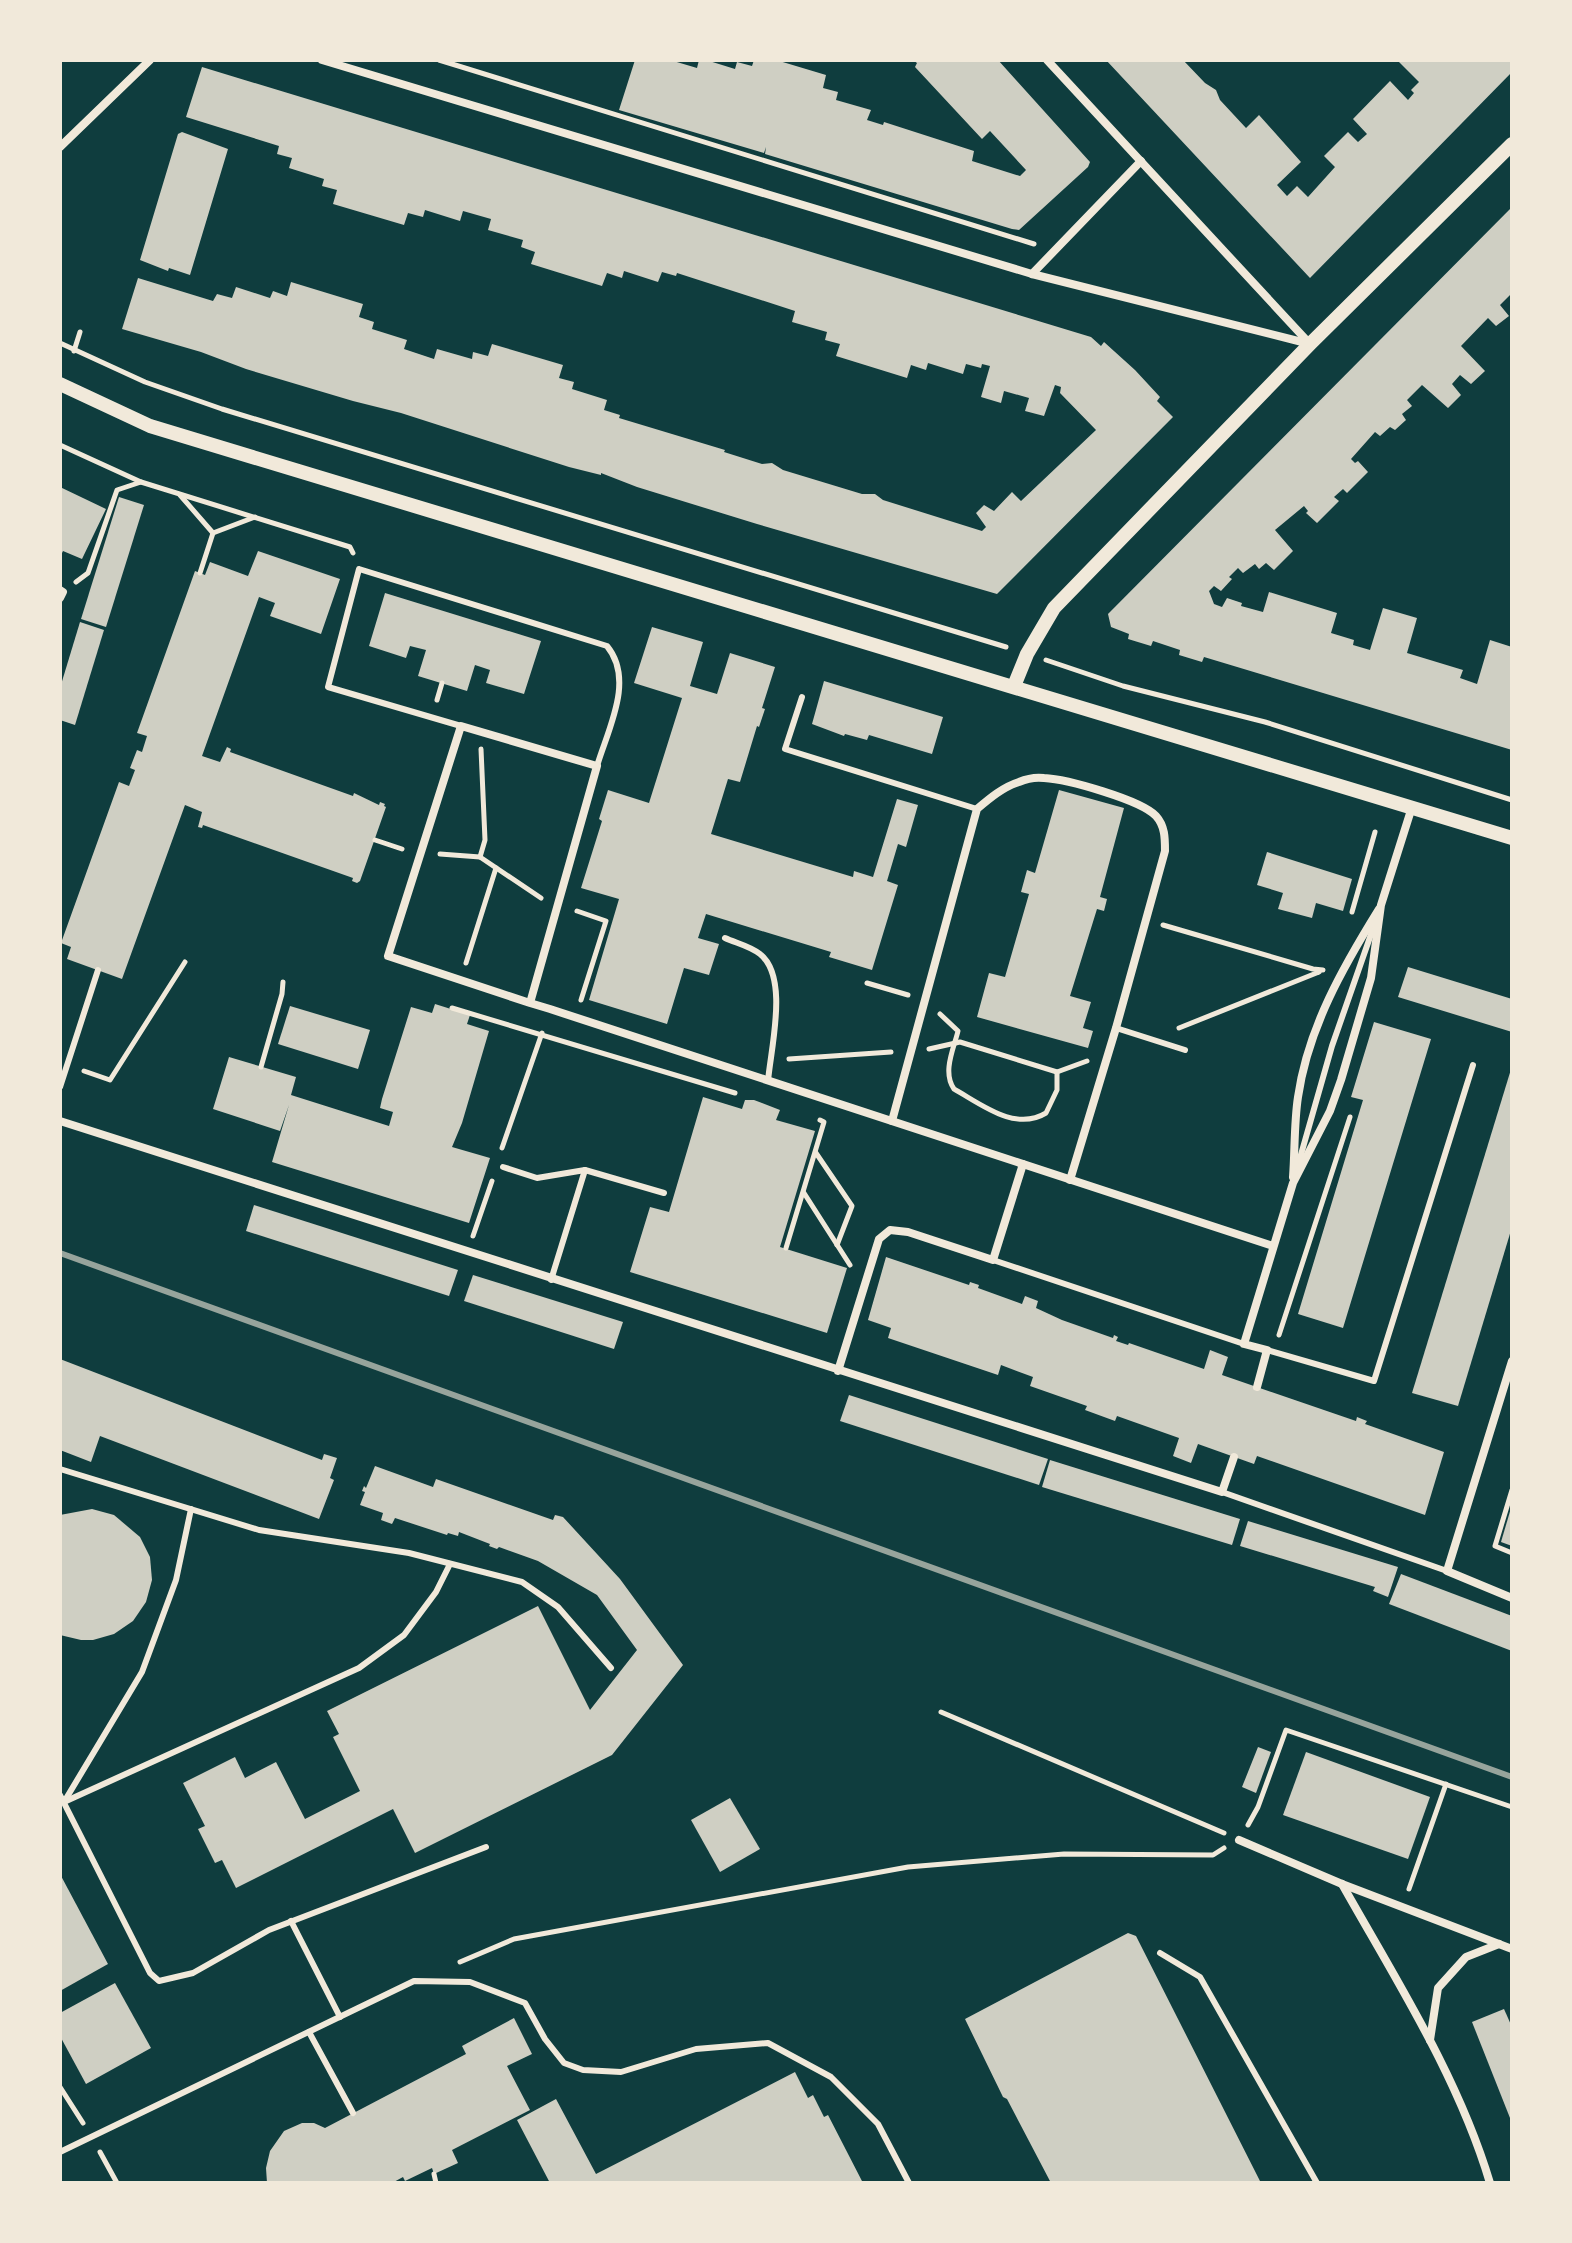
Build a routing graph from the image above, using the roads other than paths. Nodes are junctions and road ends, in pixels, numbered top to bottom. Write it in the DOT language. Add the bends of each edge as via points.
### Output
graph roads {
  1 [pos="150,60"];
  2 [pos="322,60"];
  3 [pos="1047,60"];
  4 [pos="1512,144"];
  5 [pos="60,147"];
  6 [pos="1141,161"];
  7 [pos="1032,274"];
  8 [pos="1310,344"];
  9 [pos="60,384"];
  10 [pos="1014,686"];
  11 [pos="802,697"];
  12 [pos="461,726"];
  13 [pos="597,766"];
  14 [pos="1412,807"];
  15 [pos="977,809"];
  16 [pos="1512,838"];
  17 [pos="1381,905"];
  18 [pos="725,938"];
  19 [pos="98,970"];
  20 [pos="530,1003"];
  21 [pos="1116,1028"];
  22 [pos="1185,1050"];
  23 [pos="1473,1065"];
  24 [pos="768,1081"];
  25 [pos="60,1087"];
  26 [pos="60,1121"];
  27 [pos="892,1121"];
  28 [pos="1023,1164"];
  29 [pos="500,1165"];
  30 [pos="585,1170"];
  31 [pos="1070,1180"];
  32 [pos="1293,1183"];
  33 [pos="664,1193"];
  34 [pos="1273,1246"];
  35 [pos="993,1260"];
  36 [pos="551,1280"];
  37 [pos="1244,1344"];
  38 [pos="1267,1350"];
  39 [pos="1512,1361"];
  40 [pos="838,1371"];
  41 [pos="1257,1387"];
  42 [pos="1234,1457"];
  43 [pos="61,1470"];
  44 [pos="1222,1492"];
  45 [pos="191,1509"];
  46 [pos="450,1564"];
  47 [pos="1447,1571"];
  48 [pos="1512,1598"];
  49 [pos="611,1668"];
  50 [pos="62,1798"];
  51 [pos="1239,1840"];
  52 [pos="486,1847"];
  53 [pos="1342,1884"];
  54 [pos="291,1921"];
  55 [pos="1499,1944"];
  56 [pos="1512,1949"];
  57 [pos="1160,1953"];
  58 [pos="340,2017"];
  59 [pos="309,2032"];
  60 [pos="1430,2040"];
  61 [pos="353,2113"];
  62 [pos="60,2152"];
  63 [pos="909,2183"];
  64 [pos="1317,2183"];
  65 [pos="1490,2183"];
  1 -- 5 [label="street"];
  2 -- 7 [label="street"];
  3 -- 6 [label="street"];
  4 -- 8 [label="street"];
  6 -- 7 [label="street"];
  6 -- 8 [label="street"];
  7 -- 8 [label="street"];
  8 -- 10 [label="street" via="1054,608"];
  9 -- 10 [label="street" via="150,426"];
  10 -- 14 [label="street"];
  11 -- 15 [label="lane" via="785,749"];
  12 -- 13 [label="street"];
  12 -- 13 [label="lane" via="328,687 359,569 607,646 619,666 620,690"];
  12 -- 20 [label="street" via="388,956"];
  13 -- 20 [label="street"];
  14 -- 16 [label="street"];
  14 -- 17 [label="street"];
  15 -- 21 [label="street" via="1005,788 1042,777 1137,802 1155,814 1165,834 1165,851"];
  15 -- 27 [label="street"];
  17 -- 32 [label="lane" via="1332,1046"];
  17 -- 32 [label="street" via="1371,978 1341,1080"];
  17 -- 32 [label="street" via="1324,1006 1306,1062 1298,1097"];
  18 -- 24 [label="lane" via="761,954 774,973"];
  19 -- 25 [label="lane"];
  20 -- 24 [label="street"];
  21 -- 22 [label="lane"];
  21 -- 31 [label="street"];
  23 -- 38 [label="lane" via="1374,1381"];
  24 -- 27 [label="street"];
  26 -- 36 [label="street"];
  27 -- 28 [label="street"];
  28 -- 31 [label="street"];
  28 -- 35 [label="street"];
  29 -- 30 [label="lane" via="537,1178"];
  30 -- 33 [label="lane"];
  30 -- 36 [label="lane"];
  31 -- 34 [label="street"];
  32 -- 34 [label="street"];
  34 -- 37 [label="street"];
  35 -- 37 [label="lane"];
  35 -- 40 [label="street" via="890,1230 879,1239"];
  36 -- 40 [label="street"];
  37 -- 38 [label="street"];
  38 -- 41 [label="street"];
  39 -- 47 [label="street"];
  40 -- 44 [label="street"];
  42 -- 44 [label="street"];
  43 -- 45 [label="lane"];
  44 -- 47 [label="lane"];
  45 -- 46 [label="lane" via="259,1530"];
  45 -- 50 [label="lane" via="176,1580 142,1672"];
  46 -- 49 [label="lane" via="522,1582 558,1607"];
  46 -- 50 [label="lane" via="404,1635 359,1668"];
  47 -- 48 [label="street"];
  50 -- 54 [label="lane" via="150,1973 159,1981 193,1973"];
  51 -- 53 [label="street"];
  52 -- 54 [label="lane"];
  53 -- 55 [label="street"];
  53 -- 60 [label="street"];
  54 -- 58 [label="lane"];
  55 -- 56 [label="street"];
  55 -- 60 [label="street" via="1466,1957 1438,1988"];
  57 -- 64 [label="lane" via="1200,1977"];
  58 -- 59 [label="lane"];
  58 -- 63 [label="lane" via="414,1981 470,1982 525,2003 564,2063 583,2070 621,2072 696,2049 768,2043 831,2077 878,2124"];
  59 -- 61 [label="lane"];
  59 -- 62 [label="lane"];
  60 -- 65 [label="street"];
}
